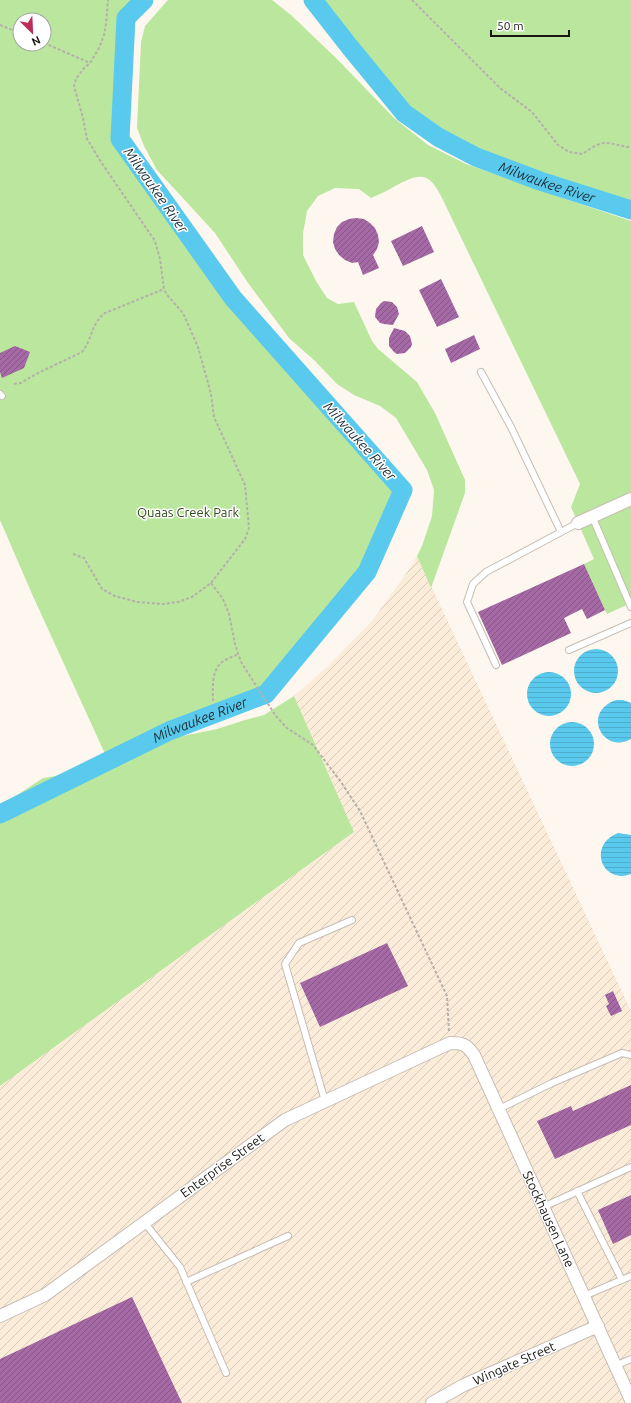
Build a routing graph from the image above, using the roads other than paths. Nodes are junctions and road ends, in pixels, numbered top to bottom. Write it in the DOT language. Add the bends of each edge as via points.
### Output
graph roads {
  1 [pos="481,372"];
  2 [pos="631,498"];
  3 [pos="592,516"];
  4 [pos="578,523"];
  5 [pos="561,532"];
  6 [pos="631,607"];
  7 [pos="631,623"];
  8 [pos="570,650"];
  9 [pos="496,665"];
  10 [pos="352,920"];
  11 [pos="455,1043"];
  12 [pos="631,1055"];
  13 [pos="325,1101"];
  14 [pos="499,1109"];
  15 [pos="631,1167"];
  16 [pos="577,1191"];
  17 [pos="543,1206"];
  18 [pos="144,1222"];
  19 [pos="288,1236"];
  20 [pos="631,1276"];
  21 [pos="622,1280"];
  22 [pos="186,1282"];
  23 [pos="584,1296"];
  24 [pos="0,1316"];
  25 [pos="598,1326"];
  26 [pos="631,1359"];
  27 [pos="615,1366"];
  28 [pos="226,1373"];
  29 [pos="631,1400"];
  30 [pos="432,1403"];
  1 -- 5 [label="lane" via="511,427"];
  2 -- 3 [label="street"];
  3 -- 4 [label="street"];
  3 -- 6 [label="lane"];
  4 -- 5 [label="lane"];
  5 -- 9 [label="lane" via="486,572 473,584 467,602"];
  7 -- 8 [label="lane"];
  10 -- 13 [label="lane" via="299,943 284,964"];
  11 -- 13 [label="street, Enterprise Street"];
  11 -- 14 [label="street, Stockhausen Lane" via="468,1047 474,1055"];
  12 -- 14 [label="lane" via="622,1053"];
  13 -- 18 [label="street, Enterprise Street" via="284,1120"];
  14 -- 17 [label="street, Stockhausen Lane"];
  15 -- 16 [label="lane"];
  16 -- 17 [label="lane"];
  16 -- 21 [label="lane"];
  17 -- 23 [label="street, Stockhausen Lane"];
  18 -- 22 [label="lane" via="180,1267"];
  18 -- 24 [label="street, Enterprise Street" via="46,1295"];
  19 -- 22 [label="lane"];
  20 -- 21 [label="lane"];
  21 -- 23 [label="lane"];
  22 -- 28 [label="lane"];
  23 -- 25 [label="street, Stockhausen Lane"];
  25 -- 27 [label="street, Stockhausen Lane"];
  25 -- 30 [label="street, Wingate Street" via="464,1385"];
  26 -- 27 [label="lane"];
  27 -- 29 [label="street, Stockhausen Lane"];
}
